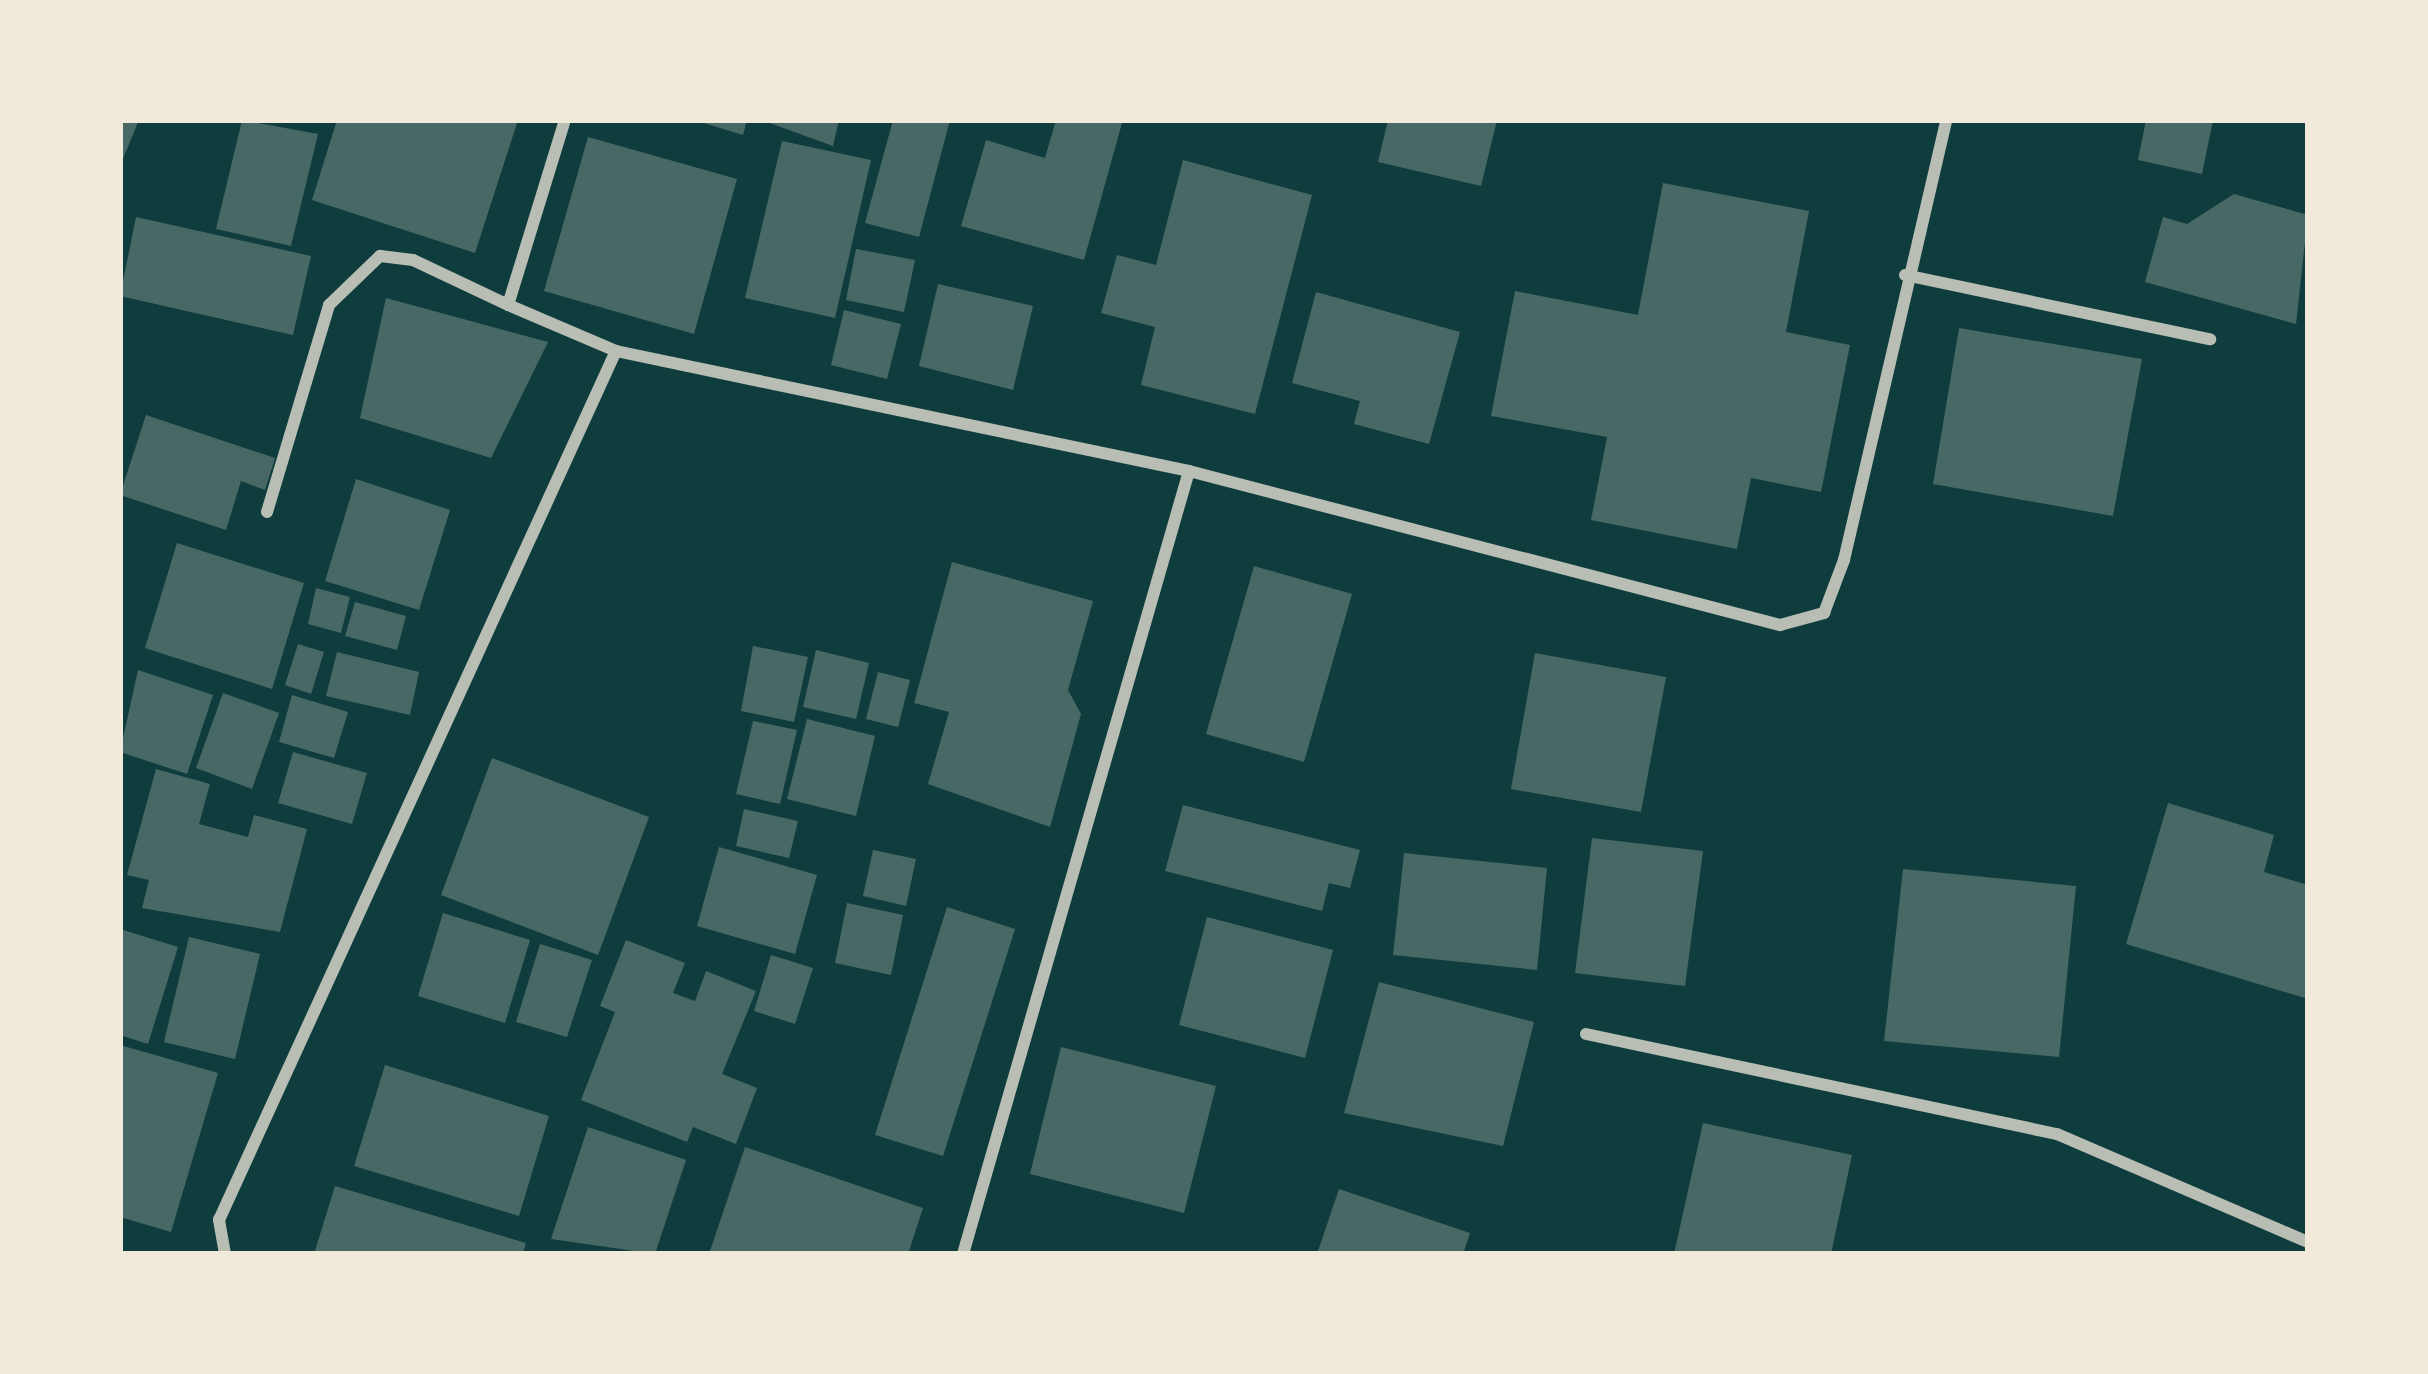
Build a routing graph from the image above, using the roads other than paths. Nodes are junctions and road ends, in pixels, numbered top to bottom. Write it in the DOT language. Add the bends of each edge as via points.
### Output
graph roads {
  1 [pos="565,120"];
  2 [pos="1946,120"];
  3 [pos="1905,275"];
  4 [pos="508,305"];
  5 [pos="2210,339"];
  6 [pos="616,351"];
  7 [pos="1189,472"];
  8 [pos="267,512"];
  9 [pos="1586,1034"];
  10 [pos="2308,1241"];
  11 [pos="225,1254"];
  12 [pos="963,1254"];
  1 -- 4 [label="street"];
  2 -- 3 [label="street"];
  3 -- 5 [label="street"];
  3 -- 7 [label="street" via="1844,560 1824,613 1780,625"];
  4 -- 6 [label="street"];
  4 -- 8 [label="street" via="413,260 380,256 329,305"];
  6 -- 7 [label="street"];
  6 -- 11 [label="street" via="219,1220"];
  7 -- 12 [label="street"];
  9 -- 10 [label="street" via="2057,1134"];
}
